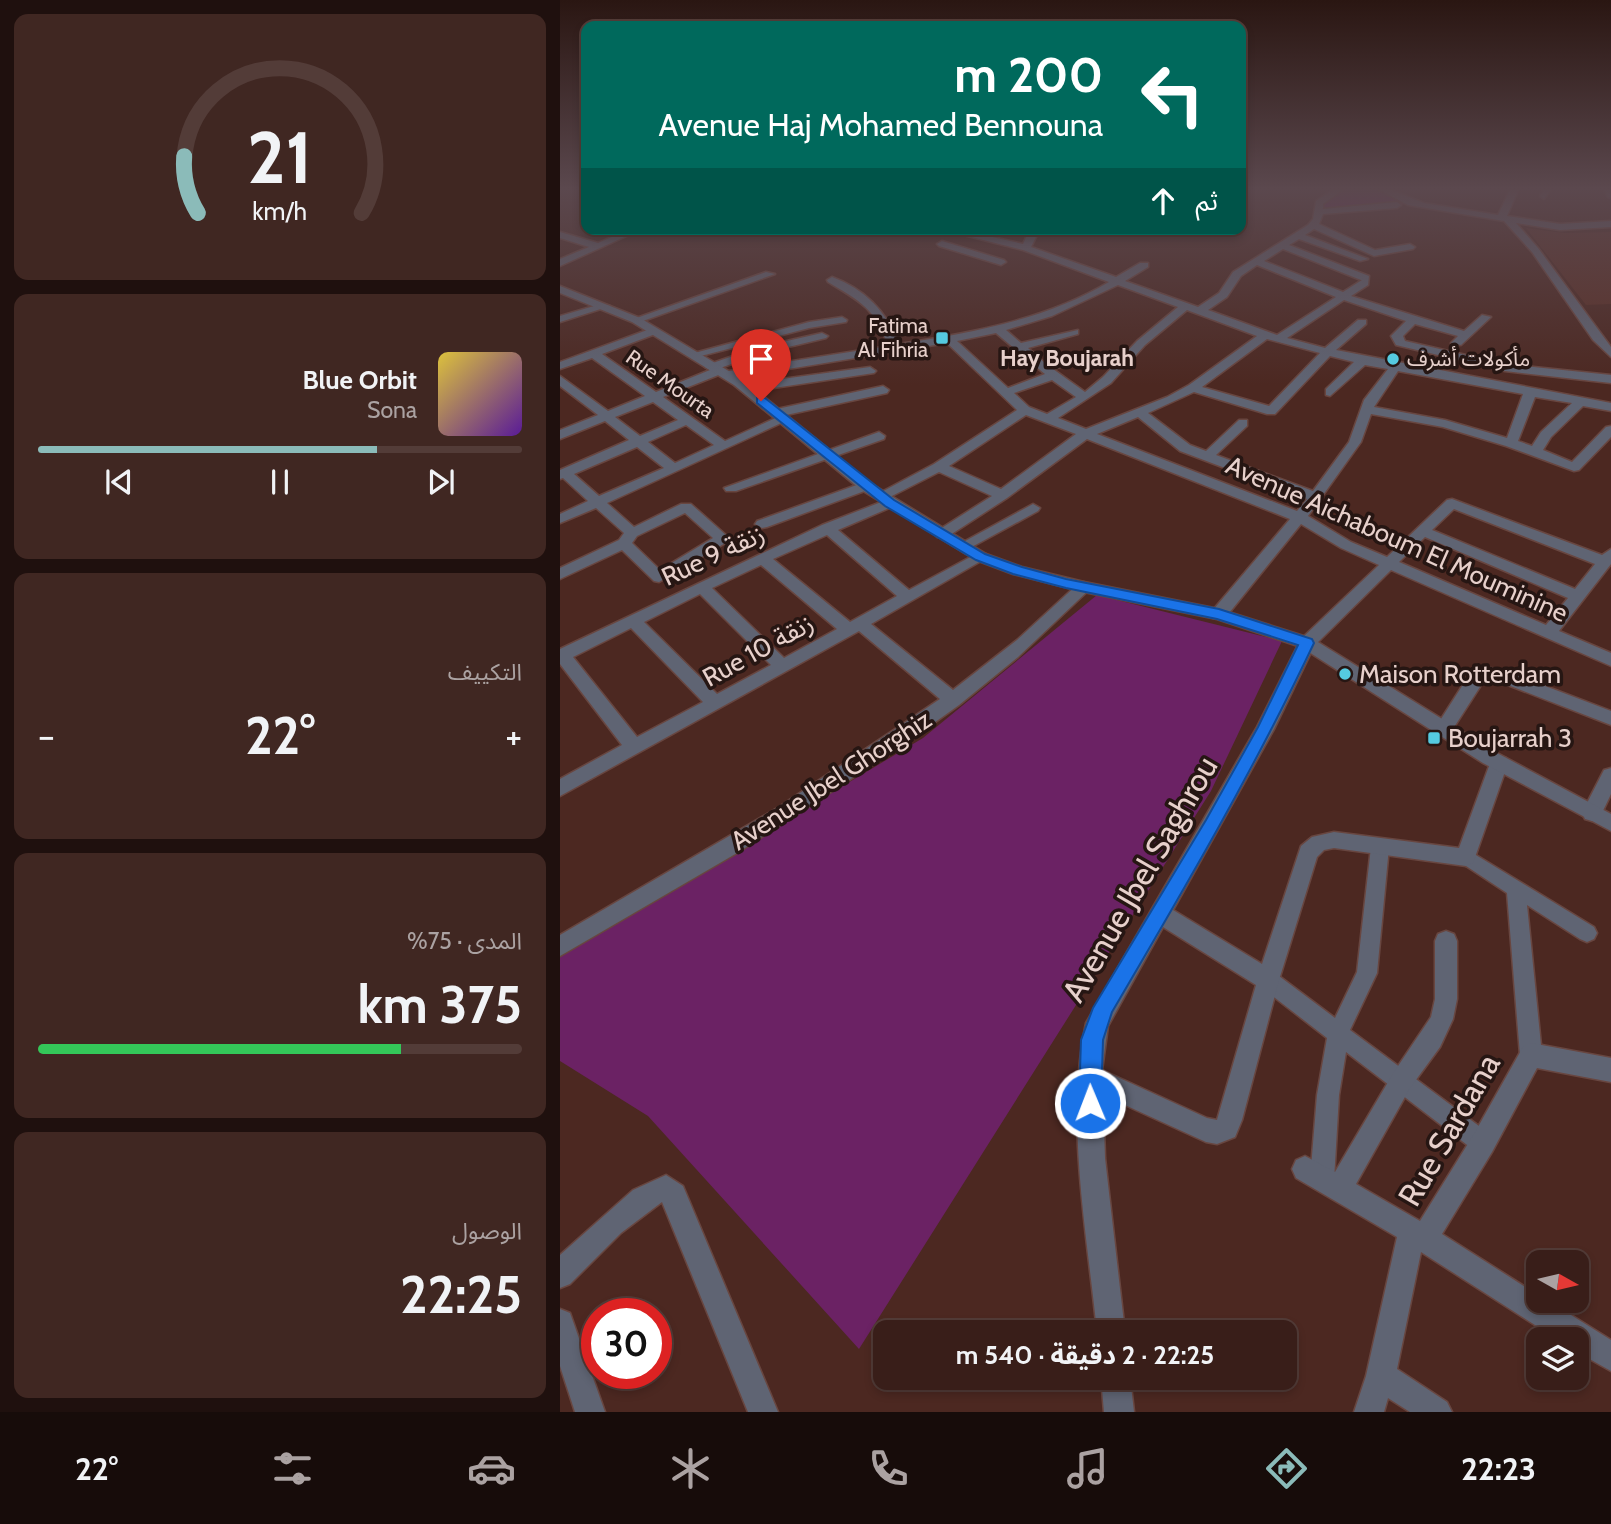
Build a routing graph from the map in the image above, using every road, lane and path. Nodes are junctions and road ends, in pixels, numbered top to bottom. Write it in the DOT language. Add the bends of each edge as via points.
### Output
graph roads {
  1 [pos="578,254"];
  2 [pos="973,254"];
  3 [pos="1043,254"];
  4 [pos="1266,254"];
  5 [pos="1301,254"];
  6 [pos="1350,254"];
  7 [pos="1538,254"];
  8 [pos="561,261"];
  9 [pos="1255,261"];
  10 [pos="1001,262"];
  11 [pos="1378,264"];
  12 [pos="1144,265"];
  13 [pos="770,274"];
  14 [pos="832,280"];
  15 [pos="1121,281"];
  16 [pos="560,289"];
  17 [pos="1344,296"];
  18 [pos="606,306"];
  19 [pos="1186,306"];
  20 [pos="1200,311"];
  21 [pos="1486,317"];
  22 [pos="560,319"];
  23 [pos="636,320"];
  24 [pos="842,320"];
  25 [pos="1413,320"];
  26 [pos="1362,322"];
  27 [pos="998,328"];
  28 [pos="654,331"];
  29 [pos="1074,332"];
  30 [pos="1265,335"];
  31 [pos="1466,335"];
  32 [pos="822,337"];
  33 [pos="948,338"];
  34 [pos="1279,338"];
  35 [pos="894,347"];
  36 [pos="1019,347"];
  37 [pos="1327,352"];
  38 [pos="594,354"];
  39 [pos="1611,354"];
  40 [pos="693,355"];
  41 [pos="1090,355"];
  42 [pos="1445,356"];
  43 [pos="1362,361"];
  44 [pos="560,366"];
  45 [pos="1394,369"];
  46 [pos="718,371"];
  47 [pos="870,371"];
  48 [pos="1049,372"];
  49 [pos="1430,376"];
  50 [pos="1611,379"];
  51 [pos="560,380"];
  52 [pos="746,388"];
  53 [pos="1194,388"];
  54 [pos="883,390"];
  55 [pos="1330,392"];
  56 [pos="1007,393"];
  57 [pos="1530,393"];
  58 [pos="654,397"];
  59 [pos="1084,397"];
  60 [pos="1579,403"];
  61 [pos="1611,407"];
  62 [pos="1367,409"];
  63 [pos="1025,411"];
  64 [pos="1140,413"];
  65 [pos="607,416"];
  66 [pos="781,416"];
  67 [pos="688,420"];
  68 [pos="1046,420"];
  69 [pos="1243,423"];
  70 [pos="1611,430"];
  71 [pos="1085,434"];
  72 [pos="560,435"];
  73 [pos="879,436"];
  74 [pos="639,441"];
  75 [pos="1511,443"];
  76 [pos="724,446"];
  77 [pos="1535,452"];
  78 [pos="827,456"];
  79 [pos="1207,457"];
  80 [pos="939,467"];
  81 [pos="673,468"];
  82 [pos="562,474"];
  83 [pos="865,486"];
  84 [pos="731,488"];
  85 [pos="1002,495"];
  86 [pos="1316,497"];
  87 [pos="885,500"];
  88 [pos="597,502"];
  89 [pos="1033,508"];
  90 [pos="790,514"];
  91 [pos="1300,517"];
  92 [pos="560,519"];
  93 [pos="762,524"];
  94 [pos="827,528"];
  95 [pos="1422,531"];
  96 [pos="942,534"];
  97 [pos="628,538"];
  98 [pos="805,538"];
  99 [pos="963,547"];
  100 [pos="981,557"];
  101 [pos="762,558"];
  102 [pos="1608,558"];
  103 [pos="1390,563"];
  104 [pos="560,574"];
  105 [pos="702,587"];
  106 [pos="1084,587"];
  107 [pos="1578,596"];
  108 [pos="907,597"];
  109 [pos="1219,614"];
  110 [pos="633,620"];
  111 [pos="854,626"];
  112 [pos="1549,633"];
  113 [pos="1307,643"];
  114 [pos="561,655"];
  115 [pos="1611,660"];
  116 [pos="781,666"];
  117 [pos="953,700"];
  118 [pos="714,702"];
  119 [pos="1611,718"];
  120 [pos="1443,730"];
  121 [pos="633,746"];
  122 [pos="1499,763"];
  123 [pos="1611,775"];
  124 [pos="560,788"];
  125 [pos="1592,813"];
  126 [pos="1611,823"];
  127 [pos="1380,847"];
  128 [pos="1466,857"];
  129 [pos="1516,890"];
  130 [pos="1161,914"];
  131 [pos="1587,933"];
  132 [pos="1446,941"];
  133 [pos="560,946"];
  134 [pos="1268,980"];
  135 [pos="1339,1031"];
  136 [pos="1531,1055"];
  137 [pos="1611,1070"];
  138 [pos="1089,1076"];
  139 [pos="1402,1080"];
  140 [pos="1483,1143"];
  141 [pos="1322,1179"];
  142 [pos="1418,1235"];
  143 [pos="560,1274"];
  144 [pos="1110,1320"];
  145 [pos="560,1323"];
  146 [pos="1611,1357"];
  147 [pos="1381,1376"];
  148 [pos="1116,1390"];
  149 [pos="590,1412"];
  150 [pos="763,1412"];
  151 [pos="1119,1412"];
  152 [pos="1369,1412"];
  153 [pos="1437,1412"];
  1 -- 8 [label="street"];
  2 -- 10 [label="street"];
  3 -- 15 [label="street"];
  4 -- 9 [label="street"];
  5 -- 17 [label="street" via="1364,280"];
  6 -- 11 [label="street"];
  7 -- 39 [label="street" via="1584,323"];
  9 -- 17 [label="street"];
  9 -- 20 [label="street" via="1237,274 1223,295"];
  12 -- 15 [label="street"];
  13 -- 23 [label="street"];
  14 -- 35 [label="street" via="878,311"];
  15 -- 19 [label="street"];
  15 -- 27 [label="street" via="1076,302"];
  16 -- 18 [label="street"];
  17 -- 25 [label="street"];
  17 -- 34 [label="street"];
  18 -- 22 [label="street"];
  18 -- 23 [label="street"];
  19 -- 20 [label="street"];
  19 -- 59 [label="street"];
  20 -- 30 [label="street"];
  21 -- 31 [label="street"];
  23 -- 28 [label="street"];
  24 -- 40 [label="street"];
  25 -- 31 [label="street"];
  25 -- 42 [label="street" via="1396,336 1397,341"];
  26 -- 37 [label="street"];
  27 -- 33 [label="street"];
  27 -- 36 [label="street"];
  28 -- 38 [label="street"];
  28 -- 40 [label="street"];
  29 -- 36 [label="street"];
  30 -- 34 [label="street"];
  30 -- 53 [label="street"];
  31 -- 42 [label="street"];
  32 -- 46 [label="street" via="760,350"];
  33 -- 35 [label="street"];
  33 -- 56 [label="street, Avenue Aichaboum El Mouminine"];
  34 -- 37 [label="street"];
  35 -- 46 [label="street"];
  36 -- 48 [label="street"];
  37 -- 43 [label="street"];
  37 -- 53 [label="street" via="1270,411"];
  38 -- 44 [label="street"];
  38 -- 58 [label="street, Rue Mourta"];
  40 -- 46 [label="street"];
  41 -- 48 [label="street"];
  42 -- 49 [label="street"];
  42 -- 50 [label="street"];
  43 -- 45 [label="street"];
  43 -- 55 [label="street"];
  45 -- 49 [label="street"];
  45 -- 62 [label="street"];
  46 -- 52 [label="street"];
  46 -- 58 [label="street"];
  47 -- 52 [label="street"];
  48 -- 56 [label="street"];
  48 -- 59 [label="street"];
  49 -- 57 [label="street"];
  51 -- 65 [label="street"];
  52 -- 66 [label="street"];
  53 -- 64 [label="street"];
  54 -- 66 [label="street"];
  56 -- 63 [label="street, Avenue Aichaboum El Mouminine"];
  57 -- 60 [label="street"];
  57 -- 75 [label="street"];
  58 -- 65 [label="street"];
  58 -- 67 [label="street, Rue Mourta"];
  59 -- 68 [label="street"];
  60 -- 61 [label="street"];
  60 -- 77 [label="street"];
  62 -- 75 [label="street"];
  62 -- 86 [label="street" via="1355,442"];
  63 -- 68 [label="street, Avenue Aichaboum El Mouminine"];
  63 -- 80 [label="street, Rue 9 زنقة"];
  64 -- 71 [label="street"];
  64 -- 79 [label="street" via="1171,439"];
  65 -- 72 [label="street"];
  65 -- 74 [label="street"];
  66 -- 76 [label="street"];
  66 -- 78 [label="street"];
  67 -- 74 [label="street"];
  67 -- 76 [label="street, Rue Mourta"];
  68 -- 71 [label="street, Avenue Aichaboum El Mouminine"];
  69 -- 79 [label="street"];
  70 -- 77 [label="street" via="1574,467"];
  71 -- 85 [label="street"];
  71 -- 91 [label="street, Avenue Aichaboum El Mouminine"];
  73 -- 78 [label="street"];
  74 -- 81 [label="street"];
  74 -- 82 [label="street"];
  75 -- 77 [label="street"];
  76 -- 81 [label="street"];
  78 -- 83 [label="street"];
  78 -- 84 [label="street"];
  79 -- 86 [label="street"];
  80 -- 85 [label="street"];
  80 -- 87 [label="street, Rue 9 زنقة"];
  81 -- 88 [label="street"];
  82 -- 88 [label="street"];
  83 -- 87 [label="street"];
  83 -- 90 [label="street"];
  85 -- 96 [label="street"];
  86 -- 91 [label="street"];
  87 -- 94 [label="street, Rue 9 زنقة"];
  87 -- 96 [label="street"];
  88 -- 92 [label="street"];
  88 -- 97 [label="street"];
  89 -- 99 [label="street"];
  90 -- 93 [label="street"];
  90 -- 98 [label="street"];
  91 -- 103 [label="street, Avenue Aichaboum El Mouminine" via="1346,545"];
  91 -- 109 [label="street"];
  94 -- 98 [label="street, Rue 9 زنقة"];
  94 -- 108 [label="street"];
  95 -- 102 [label="street" via="1448,504 1457,503"];
  95 -- 103 [label="street"];
  95 -- 107 [label="street"];
  96 -- 99 [label="street"];
  97 -- 97 [label="street" via="686,508 722,539 659,577"];
  97 -- 104 [label="street"];
  98 -- 101 [label="street, Rue 9 زنقة"];
  99 -- 100 [label="street"];
  100 -- 106 [label="street"];
  100 -- 108 [label="street, Rue 10 زنقة"];
  101 -- 105 [label="street, Rue 9 زنقة"];
  101 -- 111 [label="street"];
  102 -- 107 [label="street"];
  103 -- 112 [label="street, Avenue Aichaboum El Mouminine"];
  103 -- 113 [label="street"];
  105 -- 110 [label="street, Rue 9 زنقة"];
  105 -- 116 [label="street"];
  106 -- 109 [label="street"];
  106 -- 117 [label="street, Avenue Jbel Ghorghiz"];
  107 -- 112 [label="street"];
  108 -- 111 [label="street, Rue 10 زنقة"];
  109 -- 113 [label="street"];
  110 -- 114 [label="street, Rue 9 زنقة"];
  110 -- 118 [label="street"];
  111 -- 116 [label="street, Rue 10 زنقة"];
  111 -- 117 [label="street"];
  112 -- 115 [label="street, Avenue Aichaboum El Mouminine"];
  113 -- 120 [label="street"];
  113 -- 130 [label="street, Avenue Jbel Saghrou" via="1265,729"];
  114 -- 121 [label="street"];
  116 -- 118 [label="street, Rue 10 زنقة"];
  117 -- 133 [label="street, Avenue Jbel Ghorghiz" via="696,868"];
  118 -- 121 [label="street, Rue 10 زنقة"];
  119 -- 120 [label="street" via="1497,674 1483,673 1476,676"];
  120 -- 122 [label="street"];
  121 -- 124 [label="street, Rue 10 زنقة"];
  122 -- 125 [label="street"];
  122 -- 128 [label="street"];
  123 -- 125 [label="street"];
  125 -- 126 [label="street"];
  127 -- 128 [label="street"];
  127 -- 134 [label="street" via="1334,840 1319,843 1308,852"];
  127 -- 135 [label="street" via="1367,973"];
  128 -- 129 [label="street"];
  129 -- 131 [label="street"];
  129 -- 136 [label="street"];
  130 -- 134 [label="street"];
  130 -- 138 [label="street, Avenue Jbel Saghrou" via="1103,1008 1092,1040"];
  132 -- 139 [label="street" via="1447,999 1442,1018 1433,1039"];
  134 -- 135 [label="street"];
  134 -- 138 [label="street" via="1226,1128 1206,1130"];
  135 -- 139 [label="street"];
  135 -- 141 [label="street" via="1328,1095"];
  136 -- 137 [label="street"];
  136 -- 140 [label="street, Rue Sardana"];
  138 -- 144 [label="street, Avenue Jbel Saghrou" via="1092,1158"];
  139 -- 140 [label="street"];
  139 -- 141 [label="street"];
  140 -- 142 [label="street, Rue Sardana"];
  141 -- 142 [label="street"];
  142 -- 146 [label="street"];
  142 -- 147 [label="street, Rue Sardana"];
  143 -- 150 [label="street" via="637,1202 662,1188 674,1195"];
  145 -- 149 [label="street"];
  147 -- 152 [label="street, Rue Sardana"];
  147 -- 153 [label="street"];
  148 -- 151 [label="street"];
}
